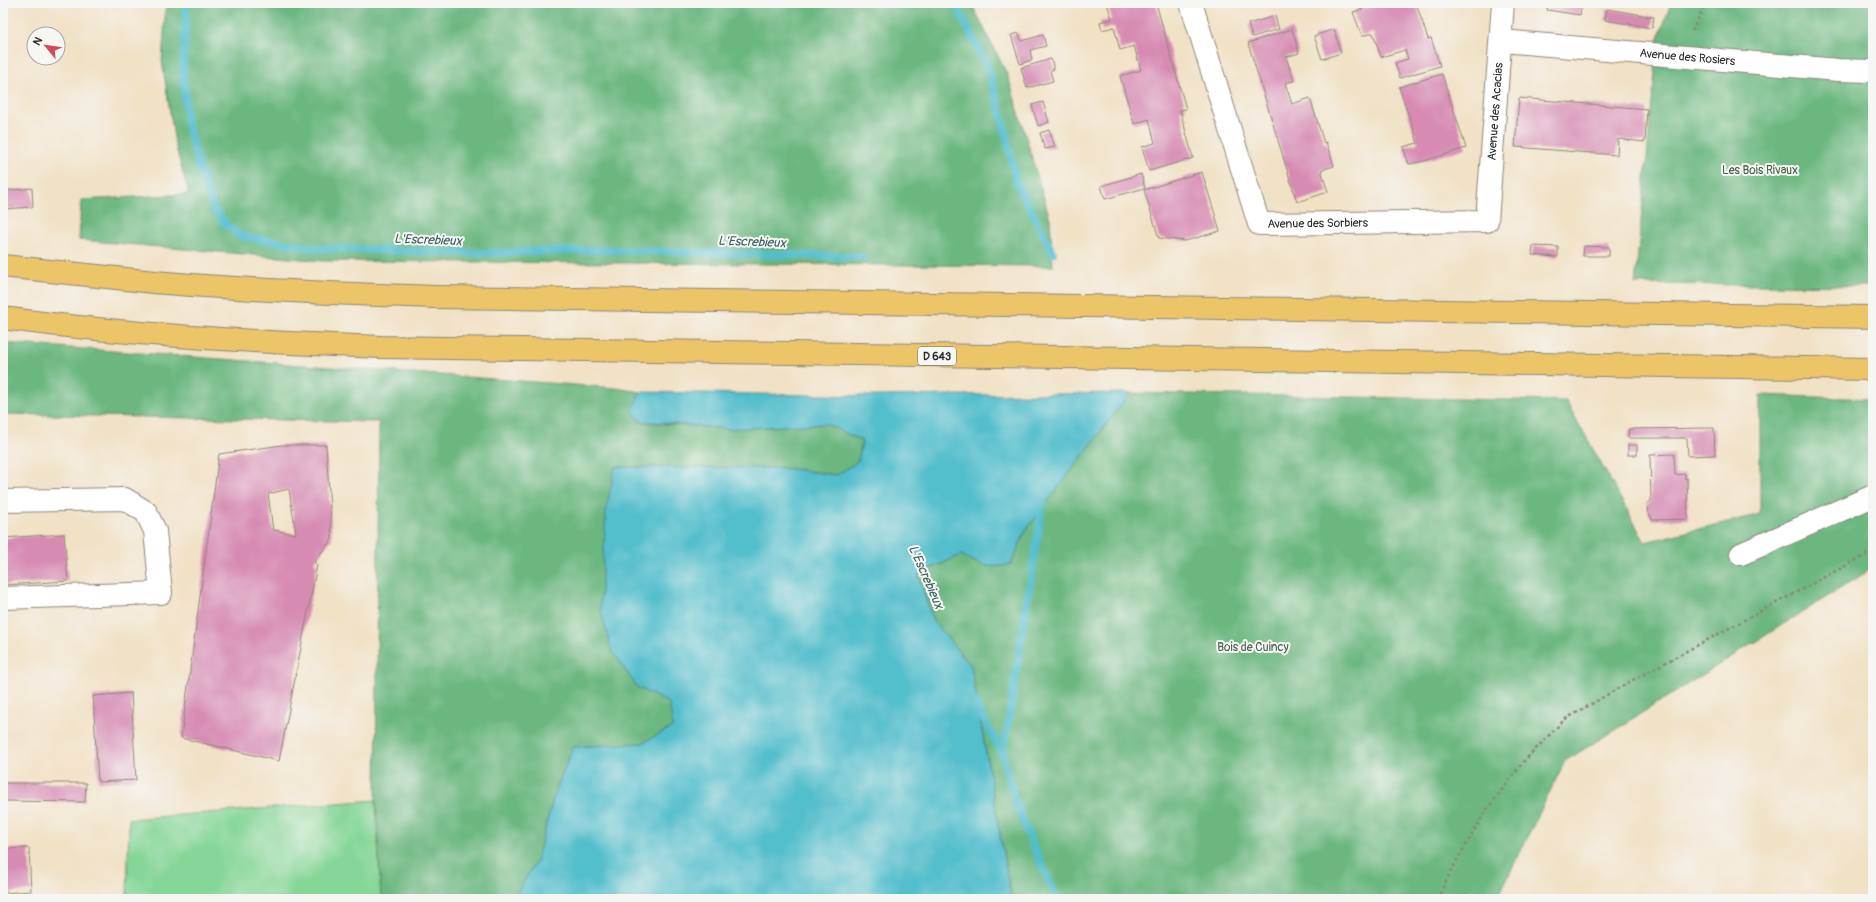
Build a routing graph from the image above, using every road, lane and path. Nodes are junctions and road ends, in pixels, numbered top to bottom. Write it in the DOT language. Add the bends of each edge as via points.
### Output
graph roads {
  1 [pos="1191,3"];
  2 [pos="1503,3"];
  3 [pos="1706,3"];
  4 [pos="1502,41"];
  5 [pos="1686,57"];
  6 [pos="1873,71"];
  7 [pos="1487,221"];
  8 [pos="3,266"];
  9 [pos="1873,317"];
  10 [pos="3,318"];
  11 [pos="1873,369"];
  12 [pos="1873,496"];
  13 [pos="3,501"];
  14 [pos="1873,552"];
  15 [pos="1741,554"];
  16 [pos="3,598"];
  17 [pos="1437,899"];
  1 -- 7 [label="street, Avenue des Sorbiers" via="1259,224"];
  2 -- 4 [label="street, Avenue des Acacias"];
  3 -- 5 [label="path" via="1690,36"];
  4 -- 5 [label="street, Avenue des Rosiers"];
  4 -- 7 [label="street, Avenue des Acacias"];
  5 -- 6 [label="street, Avenue des Rosiers"];
  8 -- 9 [label="highway" via="206,286 435,297"];
  10 -- 11 [label="highway, D 643" via="91,329 381,348"];
  12 -- 15 [label="street"];
  13 -- 16 [label="street" via="125,499 146,512 155,531 161,593"];
  14 -- 17 [label="path" via="1564,720 1524,761 1486,812"];
}
